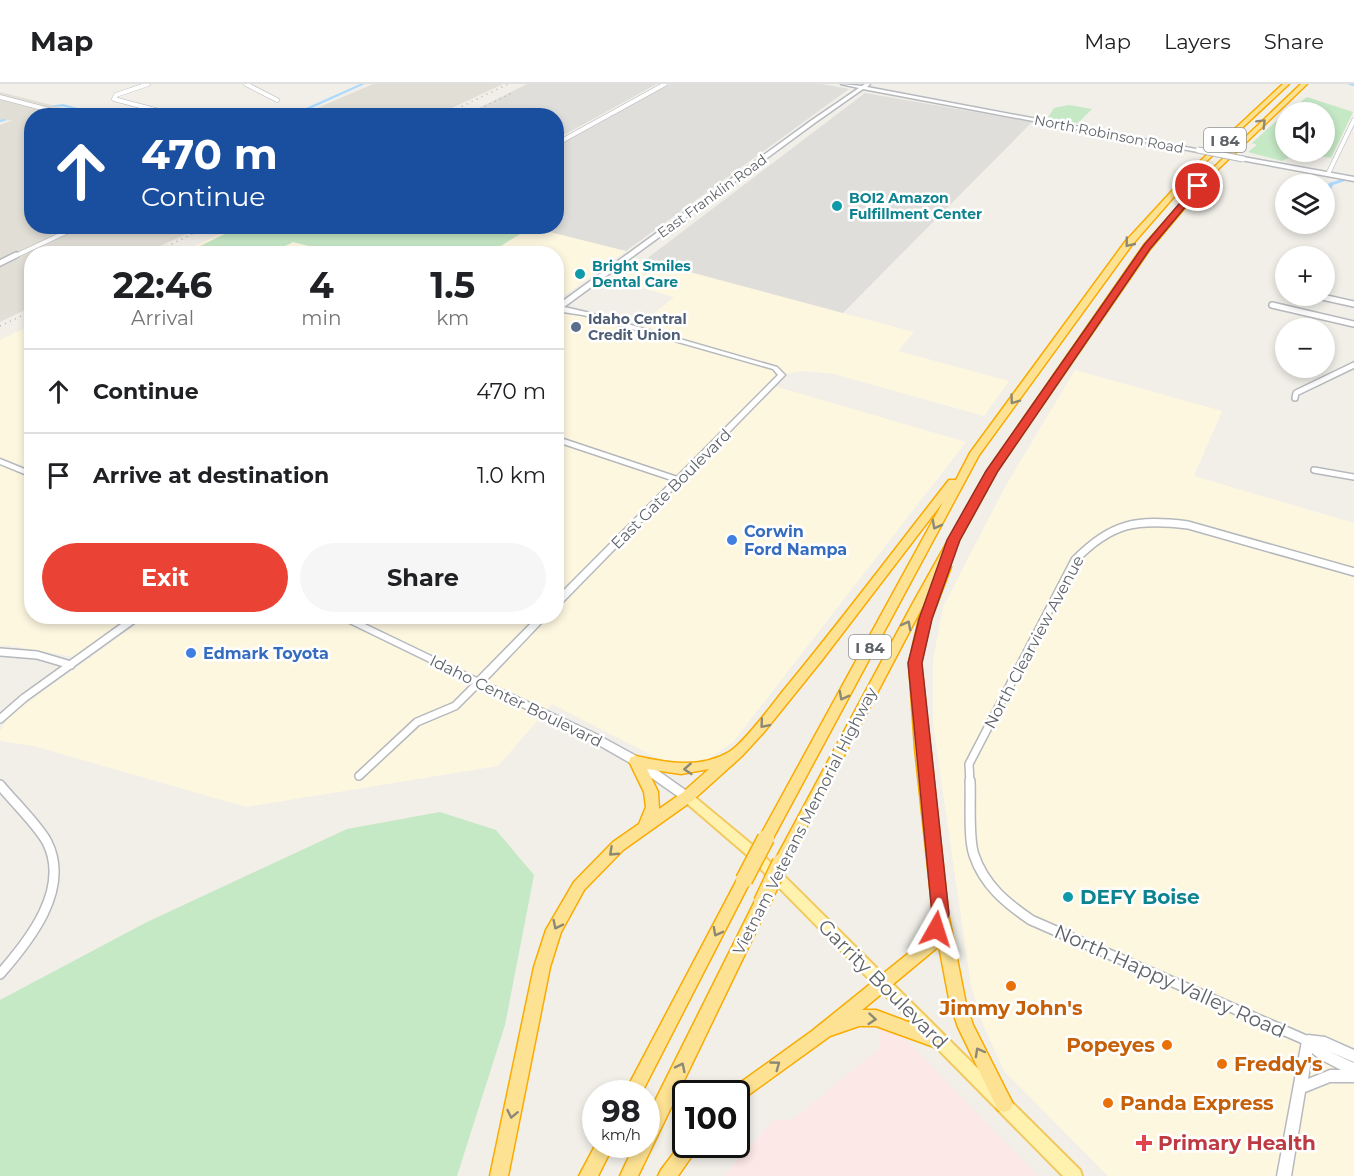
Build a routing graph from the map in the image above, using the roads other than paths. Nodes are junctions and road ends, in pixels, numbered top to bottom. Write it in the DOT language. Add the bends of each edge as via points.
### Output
graph roads {
  1 [pos="147,84"];
  2 [pos="246,84"];
  3 [pos="665,84"];
  4 [pos="843,84"];
  5 [pos="1286,84"];
  6 [pos="1304,84"];
  7 [pos="866,86"];
  8 [pos="0,97"];
  9 [pos="277,100"];
  10 [pos="42,108"];
  11 [pos="148,108"];
  12 [pos="1354,120"];
  13 [pos="1352,130"];
  14 [pos="564,140"];
  15 [pos="1328,174"];
  16 [pos="1335,175"];
  17 [pos="1354,179"];
  18 [pos="62,234"];
  19 [pos="36,246"];
  20 [pos="24,252"];
  21 [pos="0,263"];
  22 [pos="1335,300"];
  23 [pos="564,304"];
  24 [pos="1354,304"];
  25 [pos="1272,305"];
  26 [pos="564,308"];
  27 [pos="1354,324"];
  28 [pos="1354,365"];
  29 [pos="1295,398"];
  30 [pos="564,442"];
  31 [pos="974,455"];
  32 [pos="0,461"];
  33 [pos="1314,470"];
  34 [pos="24,472"];
  35 [pos="1354,477"];
  36 [pos="679,480"];
  37 [pos="953,540"];
  38 [pos="1354,572"];
  39 [pos="564,596"];
  40 [pos="127,624"];
  41 [pos="356,624"];
  42 [pos="536,624"];
  43 [pos="0,652"];
  44 [pos="71,665"];
  45 [pos="479,682"];
  46 [pos="0,719"];
  47 [pos="737,752"];
  48 [pos="636,761"];
  49 [pos="359,776"];
  50 [pos="0,785"];
  51 [pos="687,797"];
  52 [pos="638,829"];
  53 [pos="940,914"];
  54 [pos="1031,920"];
  55 [pos="0,974"];
  56 [pos="883,983"];
  57 [pos="818,1036"];
  58 [pos="937,1040"];
  59 [pos="1308,1041"];
  60 [pos="1354,1056"];
  61 [pos="1354,1070"];
  62 [pos="1354,1076"];
  63 [pos="639,1080"];
  64 [pos="750,1086"];
  65 [pos="1300,1088"];
  66 [pos="1004,1104"];
  67 [pos="660,1110"];
  68 [pos="598,1158"];
  69 [pos="637,1158"];
  70 [pos="680,1158"];
  71 [pos="499,1176"];
  72 [pos="588,1176"];
  73 [pos="628,1176"];
  74 [pos="667,1176"];
  75 [pos="1074,1176"];
  76 [pos="1284,1176"];
  1 -- 11 [label="street" via="114,99"];
  2 -- 9 [label="street"];
  3 -- 14 [label="street"];
  4 -- 7 [label="street, North Robinson Road"];
  5 -- 31 [label="highway, Vietnam Veterans Memorial Highway / I 84, one-way" via="1197,167 1128,244"];
  37 -- 6 [label="highway, Vietnam Veterans Memorial Highway / I 84, one-way" via="992,471 1147,247 1211,173"];
  7 -- 15 [label="street, North Robinson Road, bridge"];
  7 -- 23 [label="street, East Franklin Road"];
  8 -- 10 [label="street"];
  12 -- 13 [label="street"];
  13 -- 15 [label="street"];
  16 -- 17 [label="street, North Robinson Road"];
  18 -- 19 [label="street"];
  20 -- 21 [label="street"];
  22 -- 24 [label="street"];
  25 -- 27 [label="street"];
  26 -- 36 [label="street, East Gate Boulevard" via="782,373"];
  28 -- 29 [label="street" via="1309,385"];
  30 -- 36 [label="street"];
  31 -- 47 [label="highway, one-way" via="803,676"];
  31 -- 63 [label="highway, Vietnam Veterans Memorial Highway / I 84, one-way, bridge"];
  32 -- 34 [label="street"];
  33 -- 35 [label="street"];
  36 -- 39 [label="street, East Gate Boulevard"];
  37 -- 53 [label="highway" via="925,619 915,663"];
  67 -- 37 [label="highway, Vietnam Veterans Memorial Highway / I 84, one-way, bridge" via="781,862"];
  38 -- 54 [label="street, North Clearview Avenue" via="1212,530 1162,521 1114,528 1083,549 969,764 973,854 988,884 1007,904"];
  40 -- 44 [label="street"];
  41 -- 45 [label="street, Idaho Center Boulevard"];
  42 -- 45 [label="street"];
  43 -- 44 [label="street" via="37,655"];
  44 -- 46 [label="street"];
  45 -- 48 [label="street, Idaho Center Boulevard" via="593,736"];
  45 -- 49 [label="street" via="455,706 417,722"];
  47 -- 48 [label="highway, one-way" via="690,770"];
  47 -- 51 [label="highway"];
  48 -- 51 [label="street, Idaho Center Boulevard"];
  48 -- 52 [label="highway" via="654,801 649,818"];
  50 -- 55 [label="street" via="47,842 52,853 54,883 42,918 29,940"];
  51 -- 52 [label="highway"];
  51 -- 56 [label="main road, Garrity Boulevard" via="752,852"];
  52 -- 71 [label="highway, one-way" via="579,886 554,930 534,1003"];
  53 -- 56 [label="highway" via="932,944"];
  66 -- 53 [label="highway, one-way" via="958,1004"];
  54 -- 59 [label="street, North Happy Valley Road"];
  56 -- 57 [label="highway"];
  56 -- 58 [label="main road, Garrity Boulevard"];
  57 -- 58 [label="highway, one-way" via="858,1018 876,1018"];
  64 -- 57 [label="highway, one-way"];
  58 -- 66 [label="main road, Garrity Boulevard"];
  59 -- 60 [label="street, North Happy Valley Road"];
  59 -- 61 [label="street, North Happy Valley Road" via="1324,1055"];
  59 -- 65 [label="street"];
  62 -- 65 [label="street" via="1330,1076"];
  65 -- 76 [label="street"];
  66 -- 75 [label="main road, Garrity Boulevard"];
  68 -- 72 [label="highway"];
  69 -- 73 [label="highway"];
  70 -- 74 [label="highway"];
}
